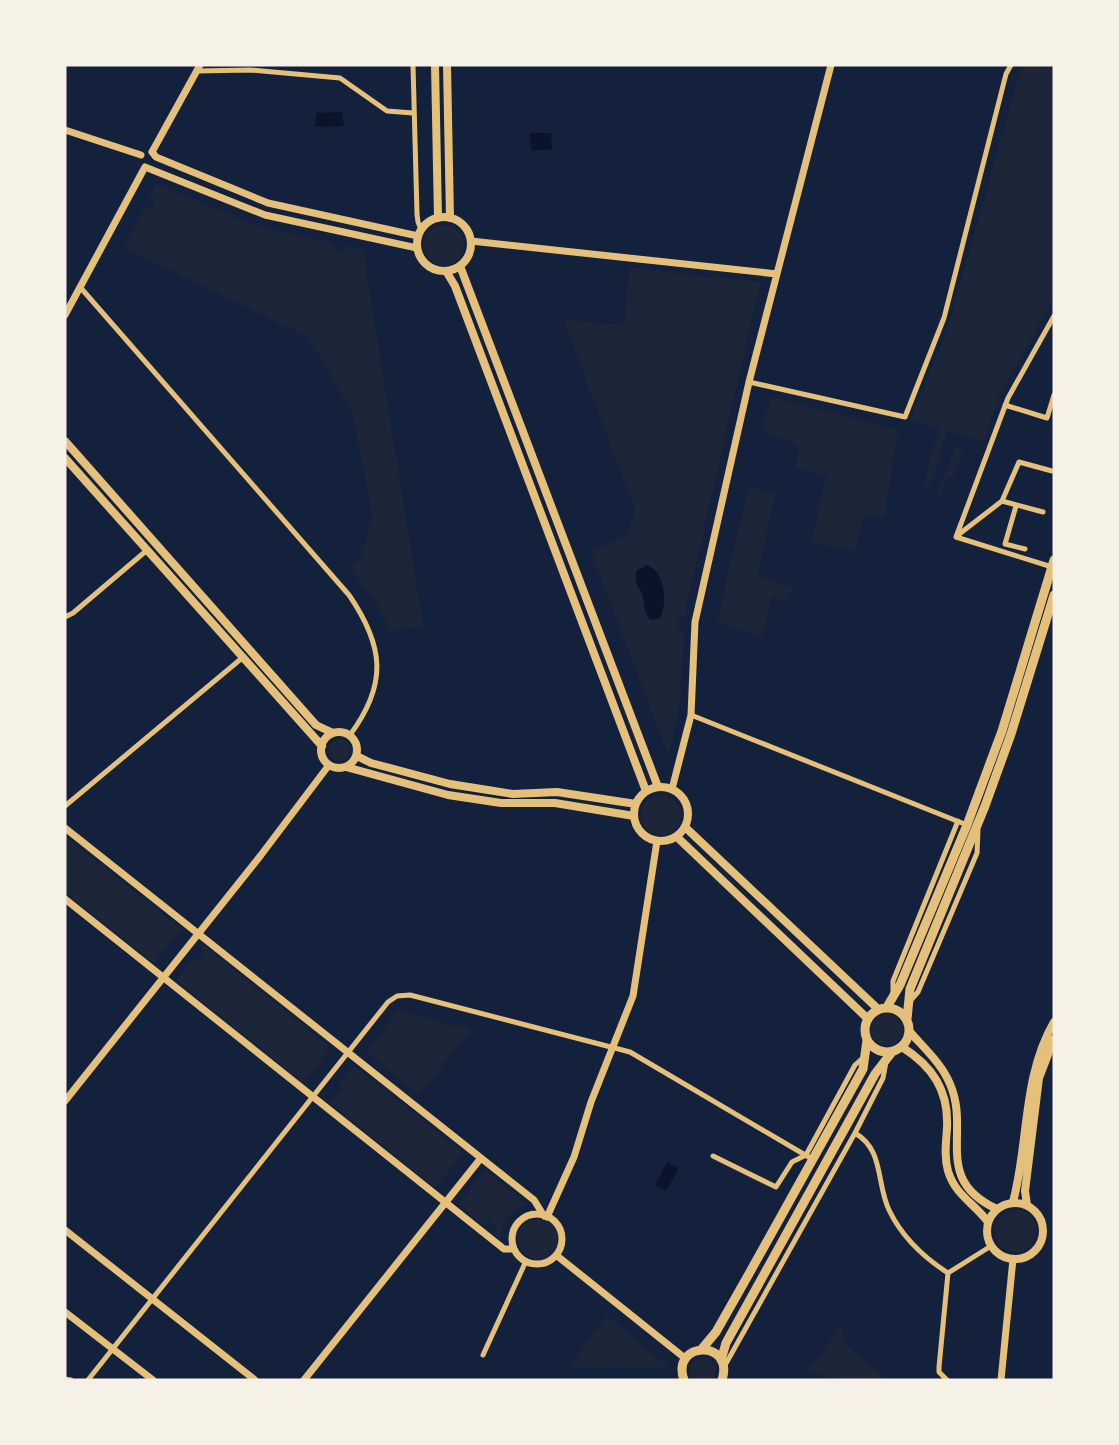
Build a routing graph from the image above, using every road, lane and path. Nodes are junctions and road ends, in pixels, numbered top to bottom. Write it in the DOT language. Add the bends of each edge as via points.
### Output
graph roads {
  1 [pos="413,65"];
  2 [pos="435,65"];
  3 [pos="447,65"];
  4 [pos="831,65"];
  5 [pos="1011,65"];
  6 [pos="198,68"];
  7 [pos="413,113"];
  8 [pos="65,130"];
  9 [pos="141,155"];
  10 [pos="154,155"];
  11 [pos="147,167"];
  12 [pos="438,218"];
  13 [pos="450,218"];
  14 [pos="420,232"];
  15 [pos="471,241"];
  16 [pos="417,248"];
  17 [pos="460,266"];
  18 [pos="446,271"];
  19 [pos="777,274"];
  20 [pos="80,287"];
  21 [pos="65,315"];
  22 [pos="1054,316"];
  23 [pos="749,382"];
  24 [pos="1054,394"];
  25 [pos="1005,405"];
  26 [pos="65,441"];
  27 [pos="65,458"];
  28 [pos="1052,471"];
  29 [pos="1002,501"];
  30 [pos="1016,506"];
  31 [pos="1044,512"];
  32 [pos="956,537"];
  33 [pos="1025,549"];
  34 [pos="146,551"];
  35 [pos="1053,564"];
  36 [pos="1054,595"];
  37 [pos="65,617"];
  38 [pos="242,658"];
  39 [pos="691,715"];
  40 [pos="333,733"];
  41 [pos="350,735"];
  42 [pos="322,746"];
  43 [pos="357,756"];
  44 [pos="329,765"];
  45 [pos="346,767"];
  46 [pos="658,787"];
  47 [pos="672,789"];
  48 [pos="646,791"];
  49 [pos="636,804"];
  50 [pos="65,806"];
  51 [pos="634,816"];
  52 [pos="962,823"];
  53 [pos="685,827"];
  54 [pos="65,828"];
  55 [pos="677,837"];
  56 [pos="657,841"];
  57 [pos="65,899"];
  58 [pos="198,933"];
  59 [pos="163,977"];
  60 [pos="882,1008"];
  61 [pos="868,1019"];
  62 [pos="907,1019"];
  63 [pos="1054,1021"];
  64 [pos="910,1032"];
  65 [pos="1054,1039"];
  66 [pos="867,1040"];
  67 [pos="613,1046"];
  68 [pos="902,1047"];
  69 [pos="348,1052"];
  70 [pos="889,1055"];
  71 [pos="313,1097"];
  72 [pos="65,1101"];
  73 [pos="855,1133"];
  74 [pos="713,1156"];
  75 [pos="809,1157"];
  76 [pos="481,1158"];
  77 [pos="446,1202"];
  78 [pos="1013,1202"];
  79 [pos="1027,1205"];
  80 [pos="997,1209"];
  81 [pos="545,1216"];
  82 [pos="988,1222"];
  83 [pos="65,1230"];
  84 [pos="991,1247"];
  85 [pos="514,1249"];
  86 [pos="556,1255"];
  87 [pos="1013,1259"];
  88 [pos="526,1261"];
  89 [pos="948,1273"];
  90 [pos="152,1299"];
  91 [pos="65,1312"];
  92 [pos="112,1349"];
  93 [pos="701,1350"];
  94 [pos="484,1355"];
  95 [pos="686,1359"];
  96 [pos="724,1372"];
  97 [pos="65,1379"];
  98 [pos="71,1380"];
  99 [pos="88,1380"];
  100 [pos="153,1380"];
  101 [pos="255,1380"];
  102 [pos="304,1380"];
  103 [pos="684,1380"];
  104 [pos="947,1380"];
  105 [pos="1001,1380"];
  1 -- 7 [label="street"];
  2 -- 12 [label="main road"];
  3 -- 13 [label="main road"];
  4 -- 19 [label="street"];
  5 -- 23 [label="street" via="944,318 905,417"];
  6 -- 7 [label="street" via="340,78 387,111"];
  6 -- 10 [label="street"];
  7 -- 14 [label="street"];
  8 -- 9 [label="street"];
  9 -- 10 [label="street"];
  9 -- 11 [label="street"];
  10 -- 11 [label="street" via="155,164"];
  10 -- 14 [label="street" via="268,203"];
  11 -- 16 [label="street" via="265,215"];
  11 -- 20 [label="street"];
  12 -- 13 [label="main road"];
  12 -- 14 [label="main road"];
  13 -- 15 [label="main road" via="460,222"];
  14 -- 16 [label="main road"];
  15 -- 17 [label="main road" via="467,259"];
  15 -- 19 [label="street"];
  16 -- 18 [label="main road" via="422,261"];
  17 -- 18 [label="main road"];
  17 -- 46 [label="main road"];
  18 -- 48 [label="main road"];
  19 -- 23 [label="street"];
  20 -- 21 [label="street"];
  20 -- 41 [label="street" via="366,619 376,649 377,675 372,700"];
  22 -- 25 [label="street"];
  23 -- 39 [label="street" via="695,621"];
  24 -- 25 [label="street" via="1047,418"];
  25 -- 32 [label="street"];
  26 -- 40 [label="main road" via="316,725"];
  27 -- 34 [label="main road"];
  28 -- 29 [label="street" via="1019,462"];
  29 -- 30 [label="street"];
  29 -- 32 [label="street"];
  30 -- 31 [label="street"];
  30 -- 33 [label="street" via="1005,544"];
  32 -- 35 [label="street"];
  34 -- 37 [label="street"];
  34 -- 38 [label="main road"];
  35 -- 52 [label="main road" via="1002,731"];
  36 -- 62 [label="main road" via="1011,734 910,989"];
  38 -- 42 [label="main road"];
  38 -- 50 [label="street"];
  39 -- 47 [label="street"];
  39 -- 52 [label="street"];
  40 -- 41 [label="main road"];
  40 -- 42 [label="main road"];
  41 -- 43 [label="main road"];
  42 -- 44 [label="main road"];
  43 -- 45 [label="main road"];
  43 -- 49 [label="main road" via="450,785 513,794 557,792"];
  44 -- 45 [label="main road"];
  44 -- 58 [label="street"];
  45 -- 51 [label="main road" via="461,797 555,803"];
  46 -- 47 [label="main road"];
  46 -- 48 [label="main road"];
  47 -- 53 [label="main road" via="687,805"];
  48 -- 49 [label="main road"];
  49 -- 51 [label="main road"];
  51 -- 56 [label="main road" via="641,833"];
  52 -- 60 [label="main road" via="900,985"];
  53 -- 55 [label="main road"];
  53 -- 60 [label="main road"];
  54 -- 58 [label="street"];
  55 -- 56 [label="main road"];
  55 -- 61 [label="main road"];
  56 -- 67 [label="street" via="637,979"];
  57 -- 59 [label="street"];
  58 -- 59 [label="street"];
  58 -- 69 [label="street"];
  59 -- 71 [label="street"];
  59 -- 72 [label="street"];
  60 -- 61 [label="main road"];
  60 -- 62 [label="main road" via="899,1010"];
  61 -- 66 [label="main road"];
  62 -- 64 [label="main road"];
  63 -- 78 [label="main road" via="1033,1076"];
  64 -- 68 [label="main road"];
  64 -- 80 [label="main road" via="950,1084 957,1106 955,1151 965,1182 974,1195"];
  65 -- 79 [label="main road" via="1039,1078"];
  66 -- 70 [label="main road"];
  66 -- 75 [label="main road" via="863,1069"];
  67 -- 69 [label="street" via="410,995 388,1002"];
  67 -- 75 [label="street"];
  67 -- 81 [label="street" via="574,1157"];
  68 -- 70 [label="main road"];
  68 -- 82 [label="main road" via="918,1057 941,1088 948,1172 956,1189"];
  69 -- 71 [label="street"];
  69 -- 76 [label="street"];
  70 -- 73 [label="street" via="883,1078"];
  70 -- 96 [label="main road" via="726,1343"];
  71 -- 77 [label="street"];
  71 -- 90 [label="street"];
  73 -- 89 [label="street" via="873,1147 889,1209 904,1234 920,1253"];
  73 -- 96 [label="street"];
  74 -- 75 [label="street" via="776,1187 792,1162"];
  75 -- 93 [label="main road" via="744,1284"];
  76 -- 77 [label="street"];
  76 -- 81 [label="street" via="534,1200"];
  77 -- 85 [label="street" via="504,1249"];
  77 -- 102 [label="street"];
  78 -- 79 [label="main road"];
  78 -- 80 [label="main road"];
  79 -- 87 [label="main road" via="1042,1225 1041,1242 1030,1255"];
  80 -- 82 [label="main road"];
  81 -- 85 [label="street" via="530,1216 519,1223 513,1235"];
  81 -- 86 [label="street" via="560,1230"];
  82 -- 84 [label="main road"];
  83 -- 90 [label="street"];
  84 -- 87 [label="main road"];
  84 -- 89 [label="street"];
  85 -- 88 [label="street"];
  86 -- 88 [label="street" via="542,1264"];
  86 -- 95 [label="street"];
  87 -- 105 [label="street"];
  88 -- 94 [label="street"];
  89 -- 104 [label="street" via="939,1367"];
  90 -- 92 [label="street"];
  90 -- 101 [label="street"];
  91 -- 92 [label="street"];
  92 -- 99 [label="street"];
  92 -- 100 [label="street"];
  93 -- 95 [label="main road"];
  93 -- 96 [label="main road" via="713,1352"];
  95 -- 103 [label="main road"];
  97 -- 98 [label="street"];
}
